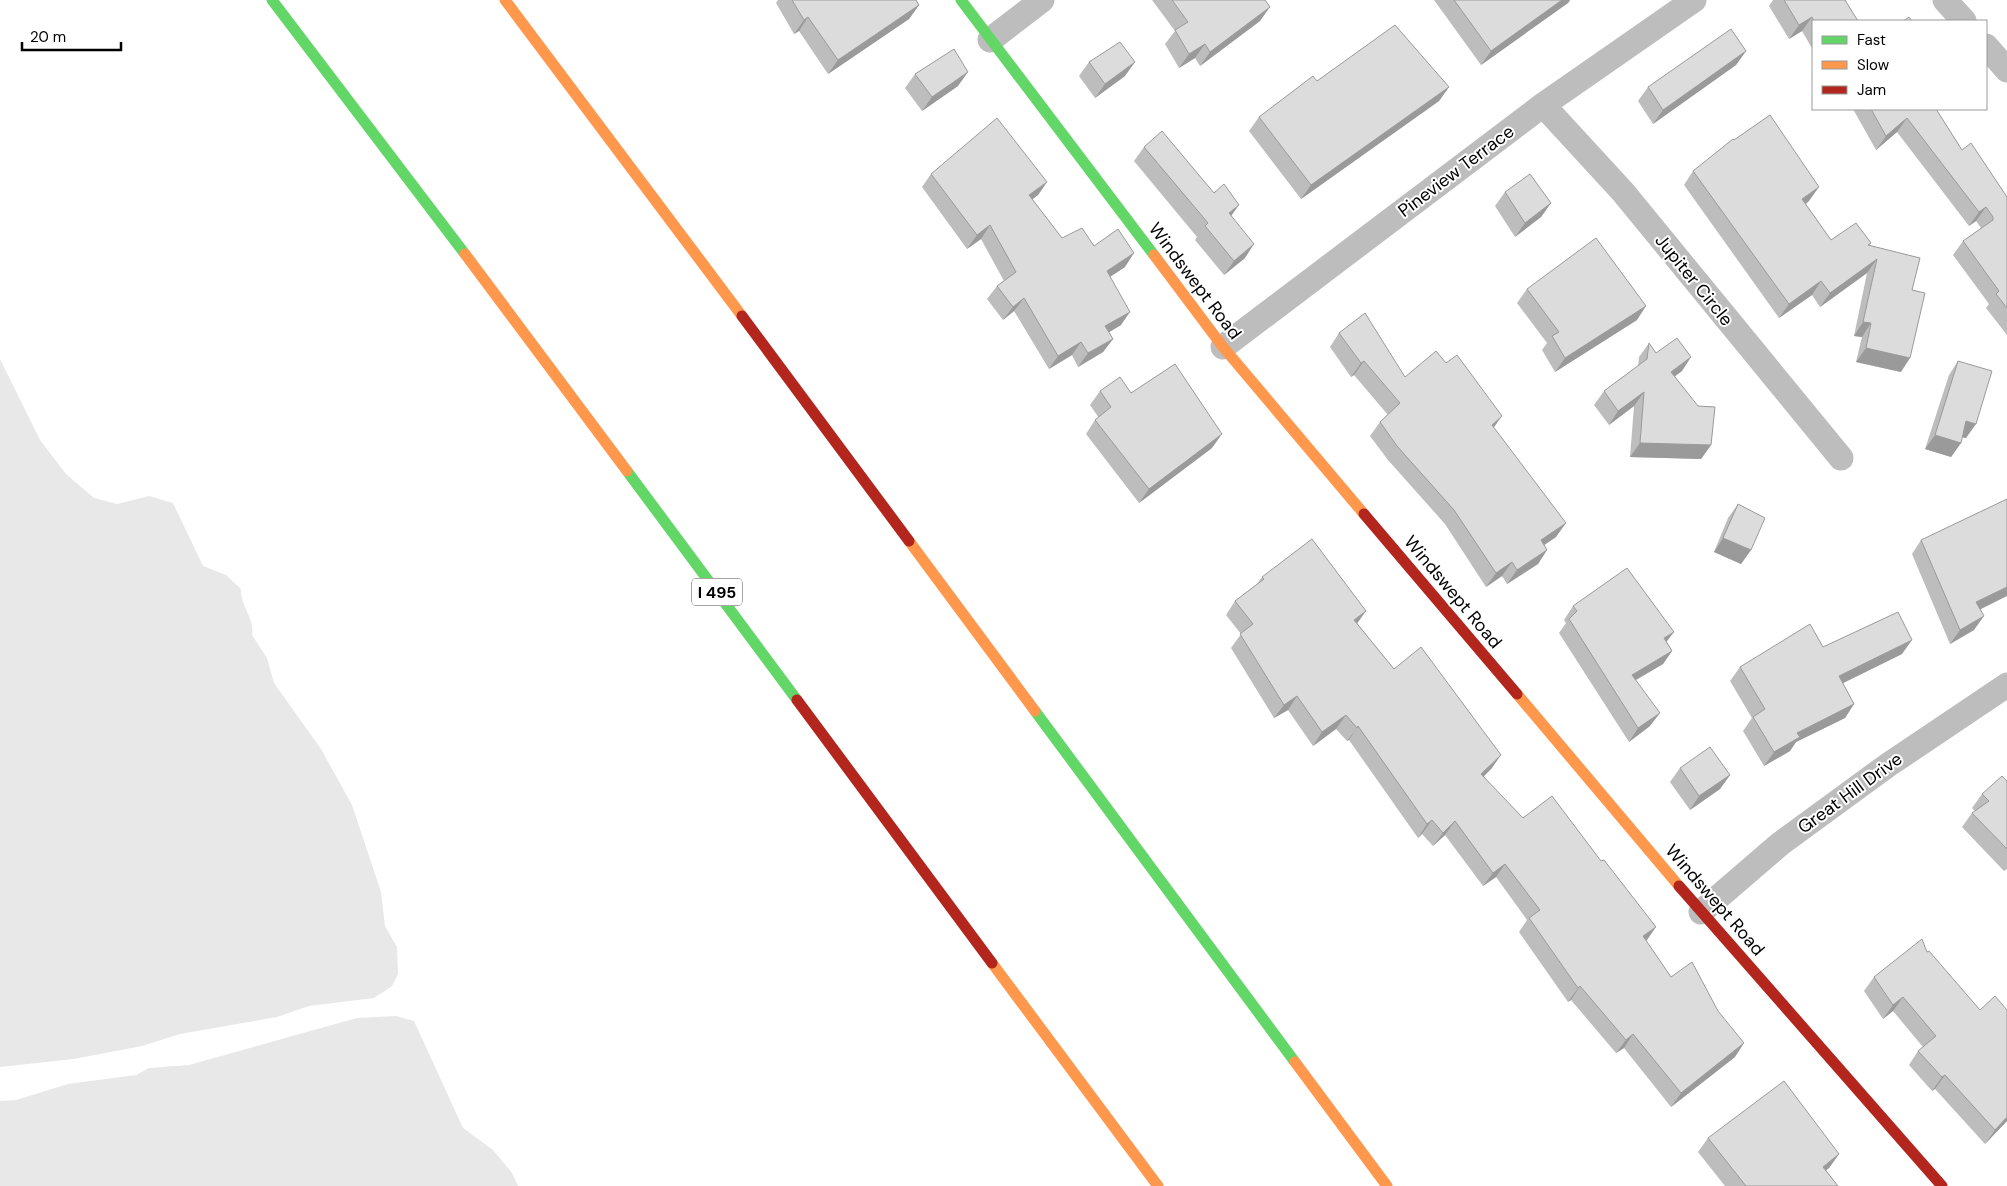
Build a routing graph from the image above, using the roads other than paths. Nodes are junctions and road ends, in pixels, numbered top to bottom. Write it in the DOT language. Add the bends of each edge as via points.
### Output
graph roads {
  1 [pos="272,0"];
  2 [pos="505,0"];
  3 [pos="962,0"];
  4 [pos="1042,0"];
  5 [pos="1694,0"];
  6 [pos="1945,0"];
  7 [pos="1963,20"];
  8 [pos="990,40"];
  9 [pos="1987,47"];
  10 [pos="2007,70"];
  11 [pos="1543,105"];
  12 [pos="1223,346"];
  13 [pos="1841,458"];
  14 [pos="2007,685"];
  15 [pos="1701,912"];
  16 [pos="1158,1186"];
  17 [pos="1387,1186"];
  18 [pos="1942,1186"];
  1 -- 16 [label="main road, I 495" via="506,308"];
  2 -- 17 [label="main road"];
  3 -- 8 [label="main road, Windswept Road"];
  4 -- 8 [label="street"];
  5 -- 11 [label="street, Pineview Terrace"];
  6 -- 7 [label="street"];
  8 -- 12 [label="main road, Windswept Road"];
  9 -- 10 [label="street"];
  11 -- 12 [label="street, Pineview Terrace"];
  11 -- 13 [label="street, Jupiter Circle" via="1623,192"];
  12 -- 15 [label="main road, Windswept Road"];
  14 -- 15 [label="street, Great Hill Drive" via="1888,765 1780,844"];
  15 -- 18 [label="main road, Windswept Road"];
}
